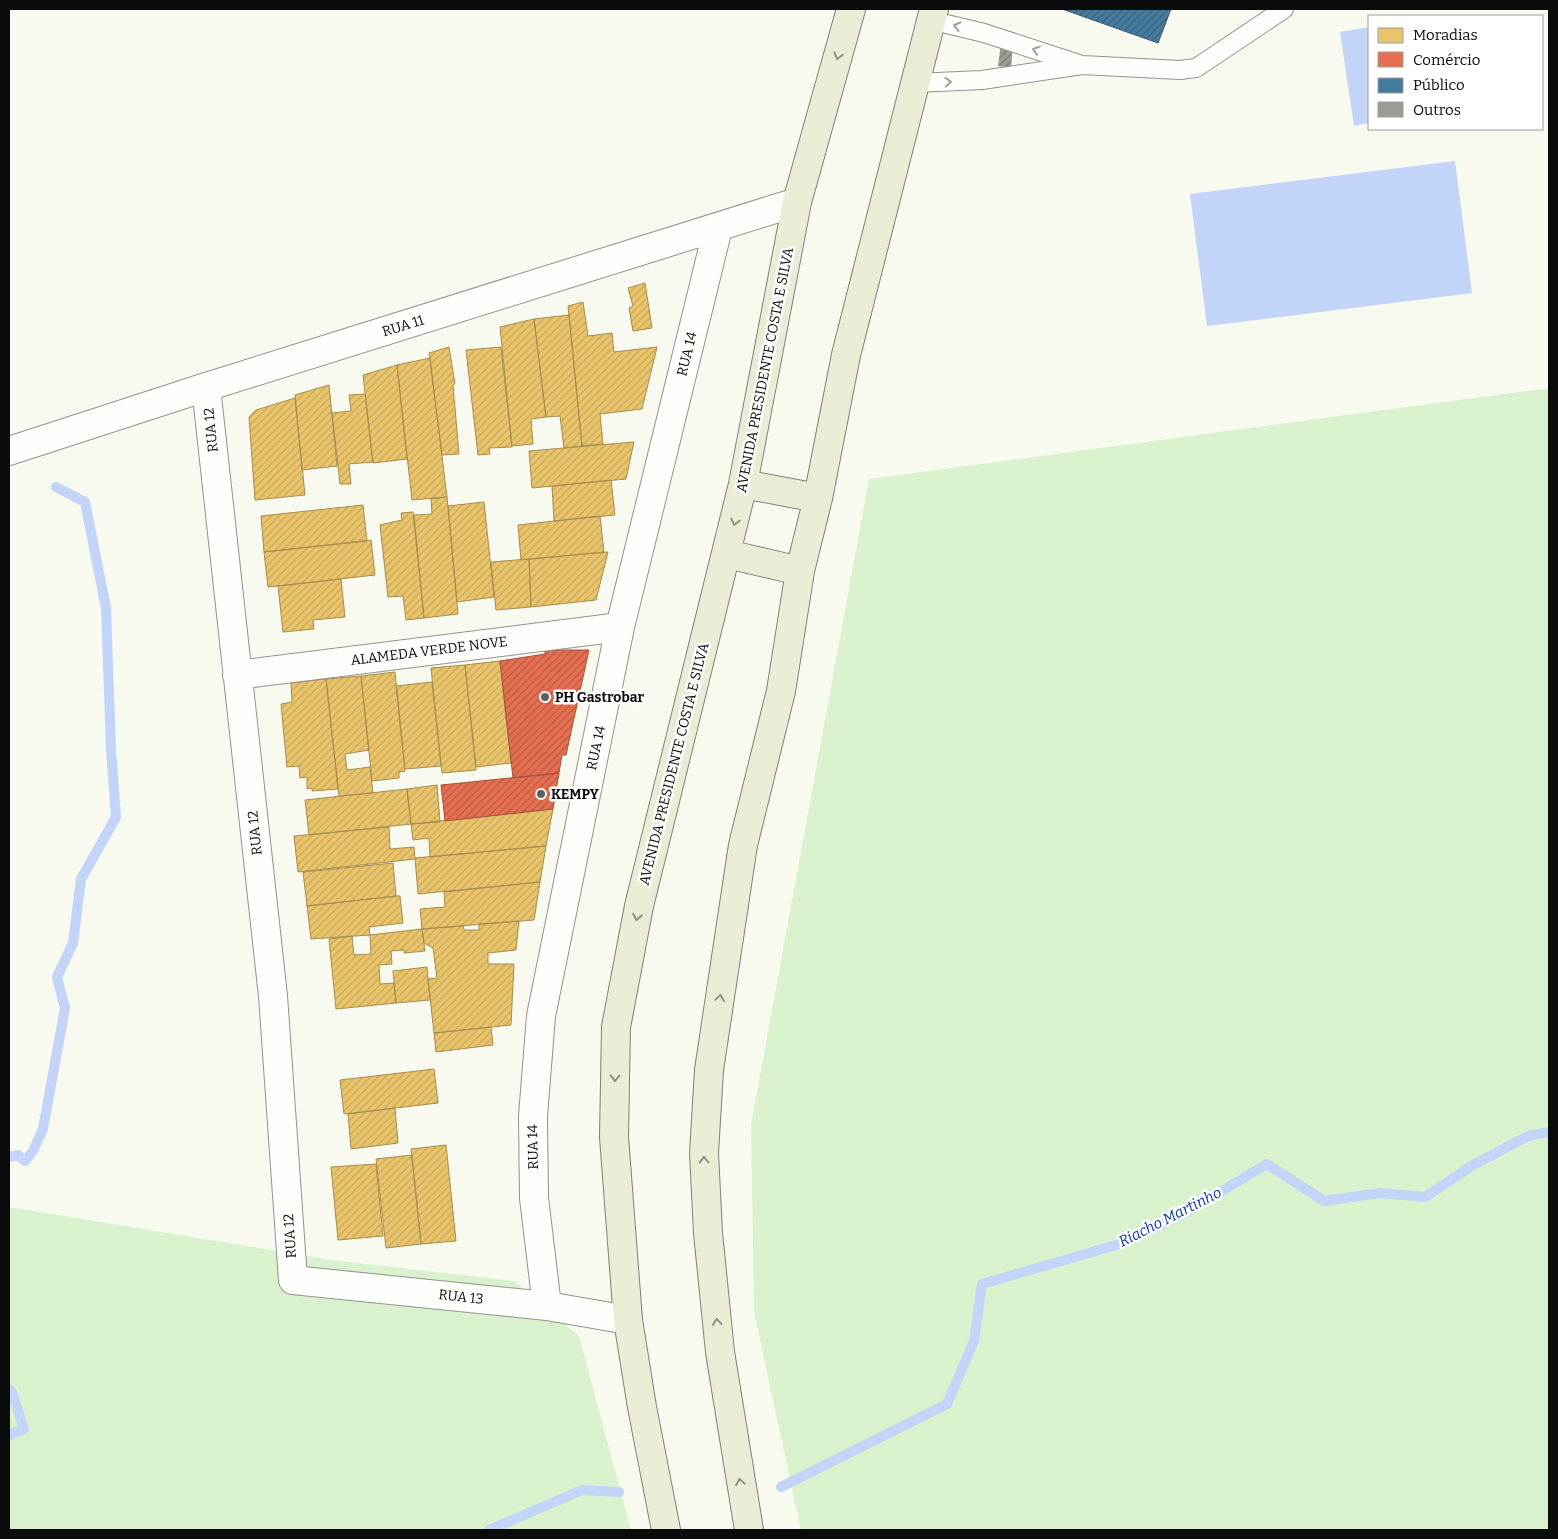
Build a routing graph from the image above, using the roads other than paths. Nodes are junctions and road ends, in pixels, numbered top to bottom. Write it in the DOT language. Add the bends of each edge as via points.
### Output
graph roads {
  1 [pos="851,9"];
  2 [pos="1284,9"];
  3 [pos="932,14"];
  4 [pos="1082,65"];
  5 [pos="915,83"];
  6 [pos="797,202"];
  7 [pos="718,228"];
  8 [pos="206,387"];
  9 [pos="9,451"];
  10 [pos="743,484"];
  11 [pos="818,498"];
  12 [pos="727,554"];
  13 [pos="800,571"];
  14 [pos="620,627"];
  15 [pos="237,675"];
  16 [pos="293,1280"];
  17 [pos="547,1306"];
  18 [pos="628,1320"];
  19 [pos="666,1530"];
  20 [pos="749,1530"];
  1 -- 6 [label="main road, AVENIDA PRESIDENTE COSTA E SILVA, one-way"];
  2 -- 4 [label="lane" via="1196,68"];
  4 -- 3 [label="lane, one-way"];
  3 -- 5 [label="main road"];
  5 -- 4 [label="lane, one-way" via="982,80"];
  5 -- 11 [label="main road" via="846,355"];
  6 -- 7 [label="street, RUA 11"];
  6 -- 10 [label="main road, AVENIDA PRESIDENTE COSTA E SILVA"];
  7 -- 8 [label="street, RUA 11"];
  7 -- 14 [label="street, RUA 14"];
  8 -- 9 [label="street, RUA 11"];
  8 -- 15 [label="street, RUA 12"];
  10 -- 11 [label="main road"];
  10 -- 12 [label="main road, AVENIDA PRESIDENTE COSTA E SILVA, one-way"];
  11 -- 13 [label="main road"];
  12 -- 13 [label="main road"];
  12 -- 18 [label="main road, AVENIDA PRESIDENTE COSTA E SILVA, one-way" via="639,906 616,1027 614,1137"];
  20 -- 13 [label="main road, one-way" via="720,1352 704,1153 709,1070 742,845 781,691"];
  14 -- 15 [label="street, ALAMEDA VERDE NOVE"];
  14 -- 17 [label="street, RUA 14" via="541,1016 533,1125 534,1198"];
  15 -- 16 [label="street, RUA 12" via="273,996"];
  16 -- 17 [label="street, RUA 13"];
  17 -- 18 [label="street, RUA 13"];
  18 -- 19 [label="main road, AVENIDA PRESIDENTE COSTA E SILVA"];
}
